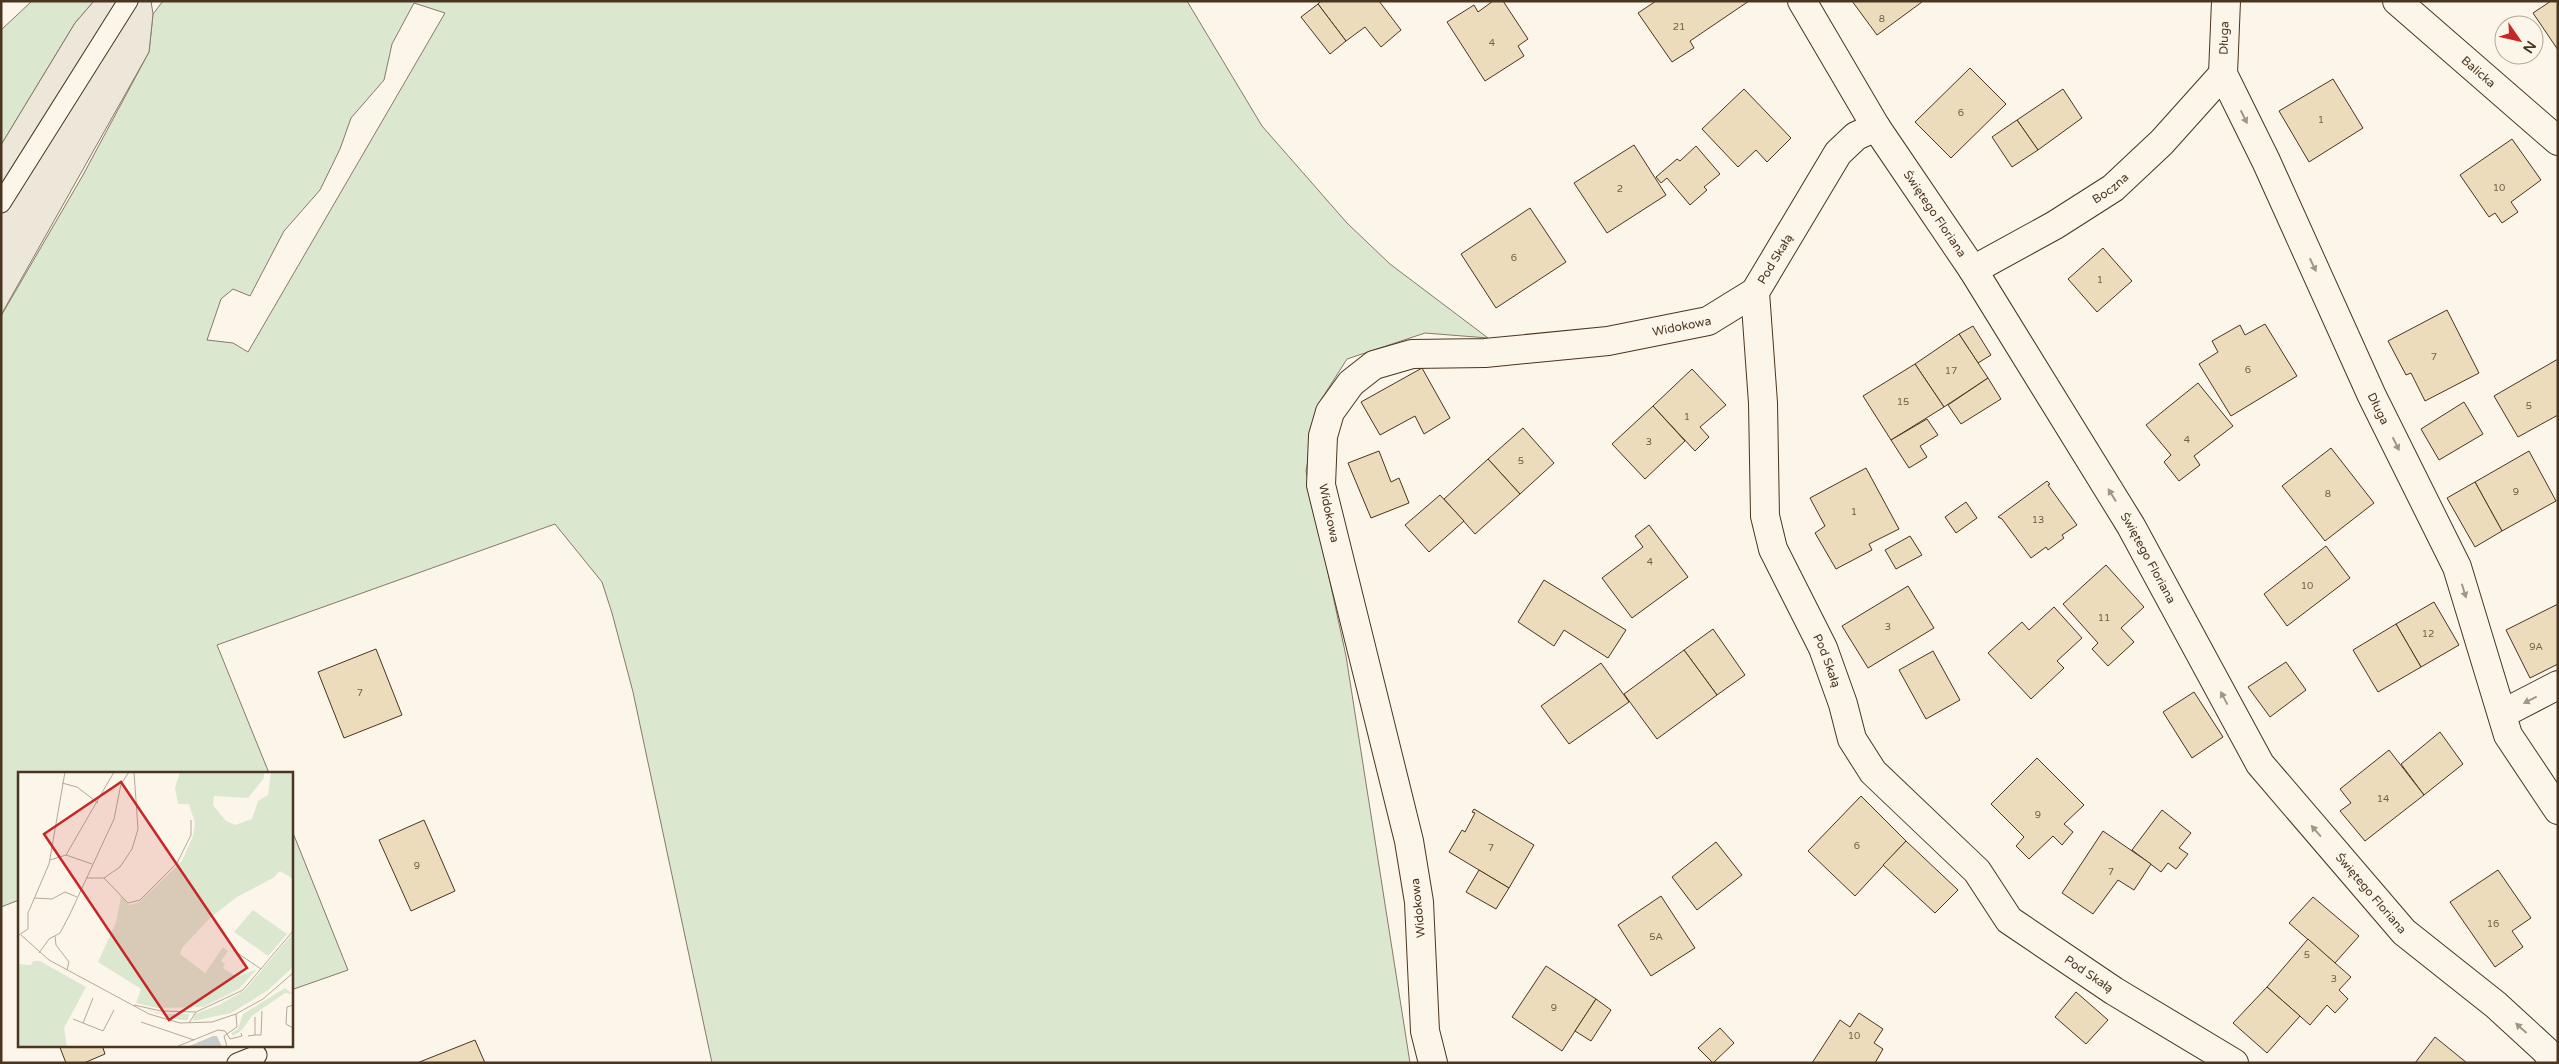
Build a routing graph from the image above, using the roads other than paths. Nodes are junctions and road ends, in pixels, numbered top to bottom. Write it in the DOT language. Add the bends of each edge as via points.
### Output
graph roads {
  1 [pos="128,1"];
  2 [pos="1802,1"];
  3 [pos="2226,1"];
  4 [pos="2398,1"];
  5 [pos="2223,74"];
  6 [pos="1876,127"];
  7 [pos="2558,141"];
  8 [pos="1,203"];
  9 [pos="1973,270"];
  10 [pos="1755,292"];
  11 [pos="2558,685"];
  12 [pos="2502,714"];
  13 [pos="2558,810"];
  14 [pos="257,1055"];
  15 [pos="237,1063"];
  16 [pos="1433,1063"];
  17 [pos="2234,1063"];
  18 [pos="2555,1063"];
  1 -- 8 [label="lane"];
  2 -- 6 [label="street, Świętego Floriana"];
  3 -- 5 [label="street, Długa"];
  4 -- 7 [label="street, Balicka"];
  5 -- 9 [label="street, Boczna" via="2162,142 2113,188"];
  5 -- 12 [label="street, Długa, one-way" via="2372,396 2457,568"];
  6 -- 9 [label="street, Świętego Floriana"];
  6 -- 10 [label="street, Pod Skałą" via="1856,136 1838,153"];
  18 -- 9 [label="street, Świętego Floriana, one-way" via="2496,1006 2404,932 2260,764 2131,526"];
  10 -- 16 [label="street, Widokowa" via="1708,321 1601,342 1485,353 1412,354 1374,365 1351,383 1330,412 1323,436 1322,485 1409,841 1419,902 1425,1031"];
  10 -- 17 [label="street, Pod Skałą" via="1763,404 1765,516 1773,549 1823,648 1852,739 1873,772 1977,871 2010,920 2114,990"];
  11 -- 12 [label="street, one-way"];
  12 -- 13 [label="street, Długa" via="2508,735"];
  14 -- 15 [label="lane"];
}
